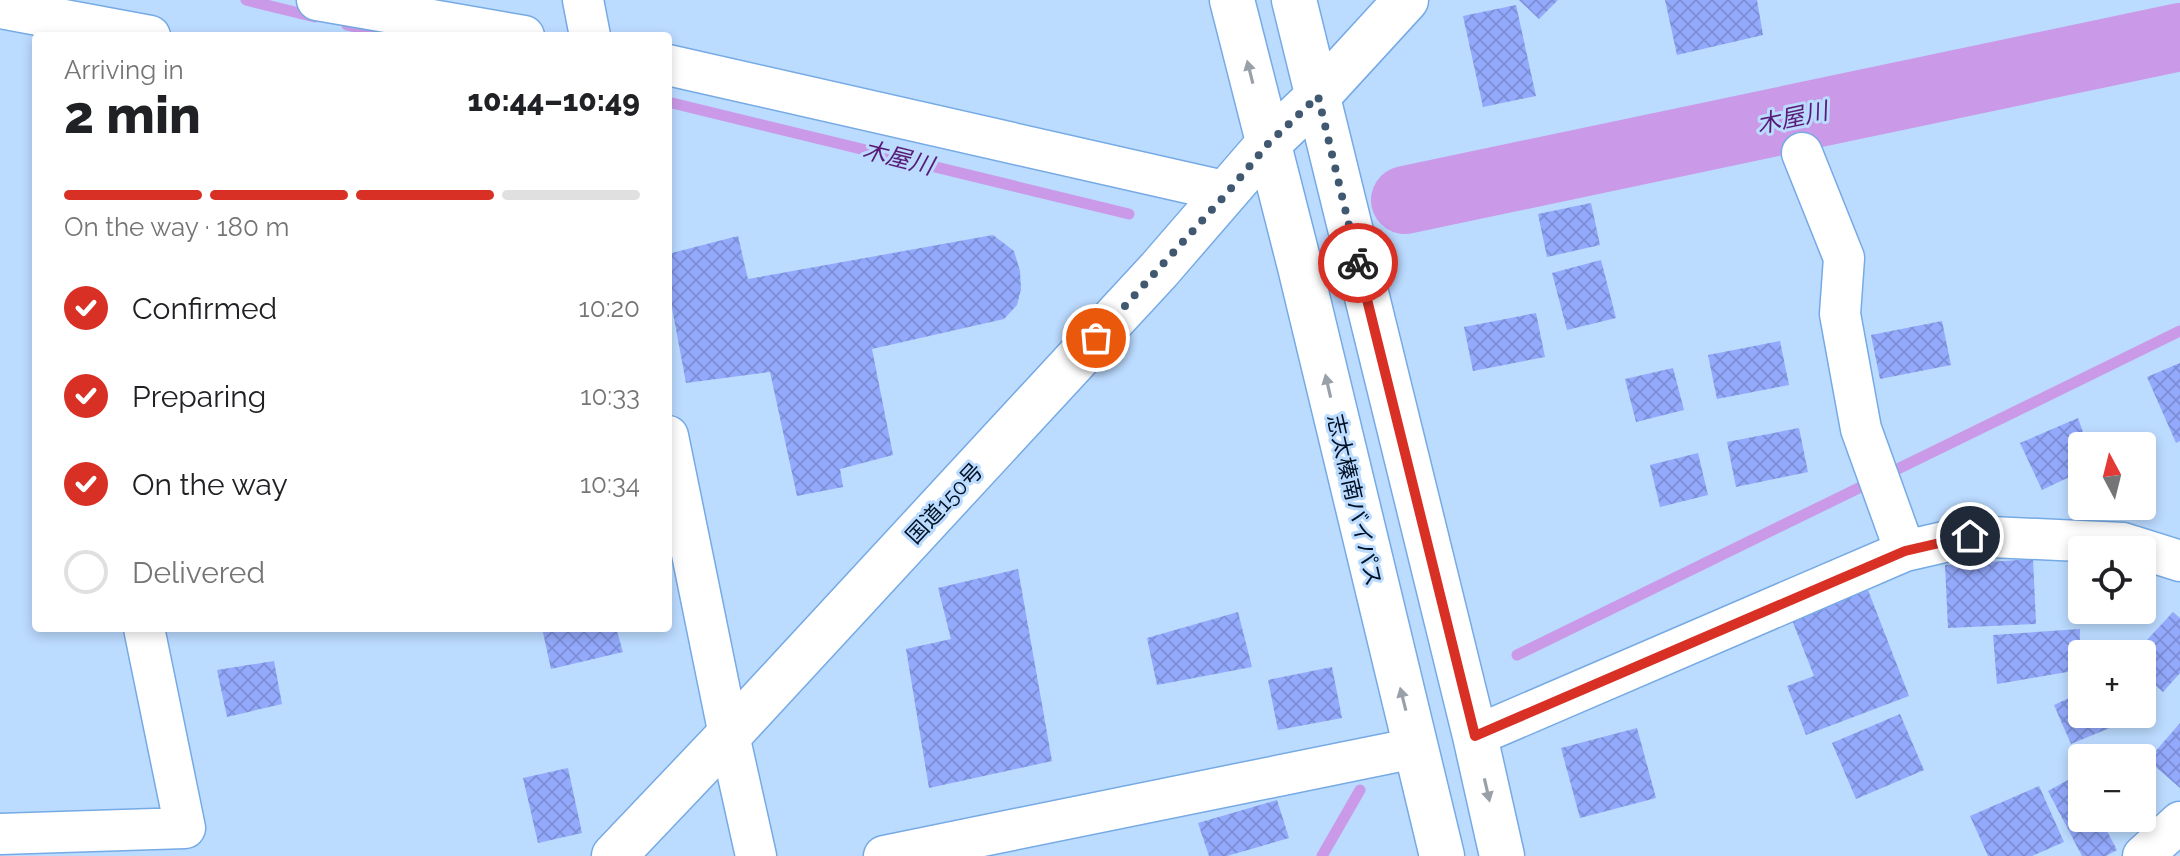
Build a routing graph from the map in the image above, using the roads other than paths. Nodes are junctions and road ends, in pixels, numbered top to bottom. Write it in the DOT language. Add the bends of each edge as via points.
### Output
graph roads {
  1 [pos="317,0"];
  2 [pos="583,0"];
  3 [pos="1232,0"];
  4 [pos="1294,0"];
  5 [pos="1406,0"];
  6 [pos="0,8"];
  7 [pos="129,32"];
  8 [pos="501,32"];
  9 [pos="589,32"];
  10 [pos="672,66"];
  11 [pos="1318,96"];
  12 [pos="1268,144"];
  13 [pos="1802,153"];
  14 [pos="1228,192"];
  15 [pos="672,456"];
  16 [pos="1905,551"];
  17 [pos="2180,561"];
  18 [pos="145,632"];
  19 [pos="729,735"];
  20 [pos="1475,736"];
  21 [pos="1415,748"];
  22 [pos="2180,822"];
  23 [pos="0,834"];
  24 [pos="614,856"];
  25 [pos="756,856"];
  26 [pos="884,856"];
  27 [pos="1442,856"];
  28 [pos="1502,856"];
  29 [pos="2143,856"];
  1 -- 8 [label="street"];
  2 -- 9 [label="street"];
  12 -- 3 [label="main road, one-way"];
  4 -- 11 [label="main road"];
  5 -- 11 [label="main road, 国道150号"];
  6 -- 7 [label="street"];
  10 -- 14 [label="street"];
  11 -- 12 [label="main road, 国道150号"];
  11 -- 20 [label="main road"];
  12 -- 14 [label="main road, 国道150号"];
  21 -- 12 [label="main road, 志太榛南バイパス, one-way"];
  13 -- 16 [label="street" via="1844,258 1840,314 1861,429"];
  14 -- 19 [label="main road, 国道150号"];
  15 -- 19 [label="street"];
  16 -- 17 [label="street" via="1970,536 2123,543"];
  16 -- 20 [label="street"];
  18 -- 23 [label="street" via="185,828"];
  19 -- 24 [label="main road, 国道150号"];
  19 -- 25 [label="street"];
  20 -- 28 [label="main road, one-way"];
  21 -- 26 [label="street"];
  21 -- 27 [label="main road, 志太榛南バイパス"];
  22 -- 29 [label="street"];
}
